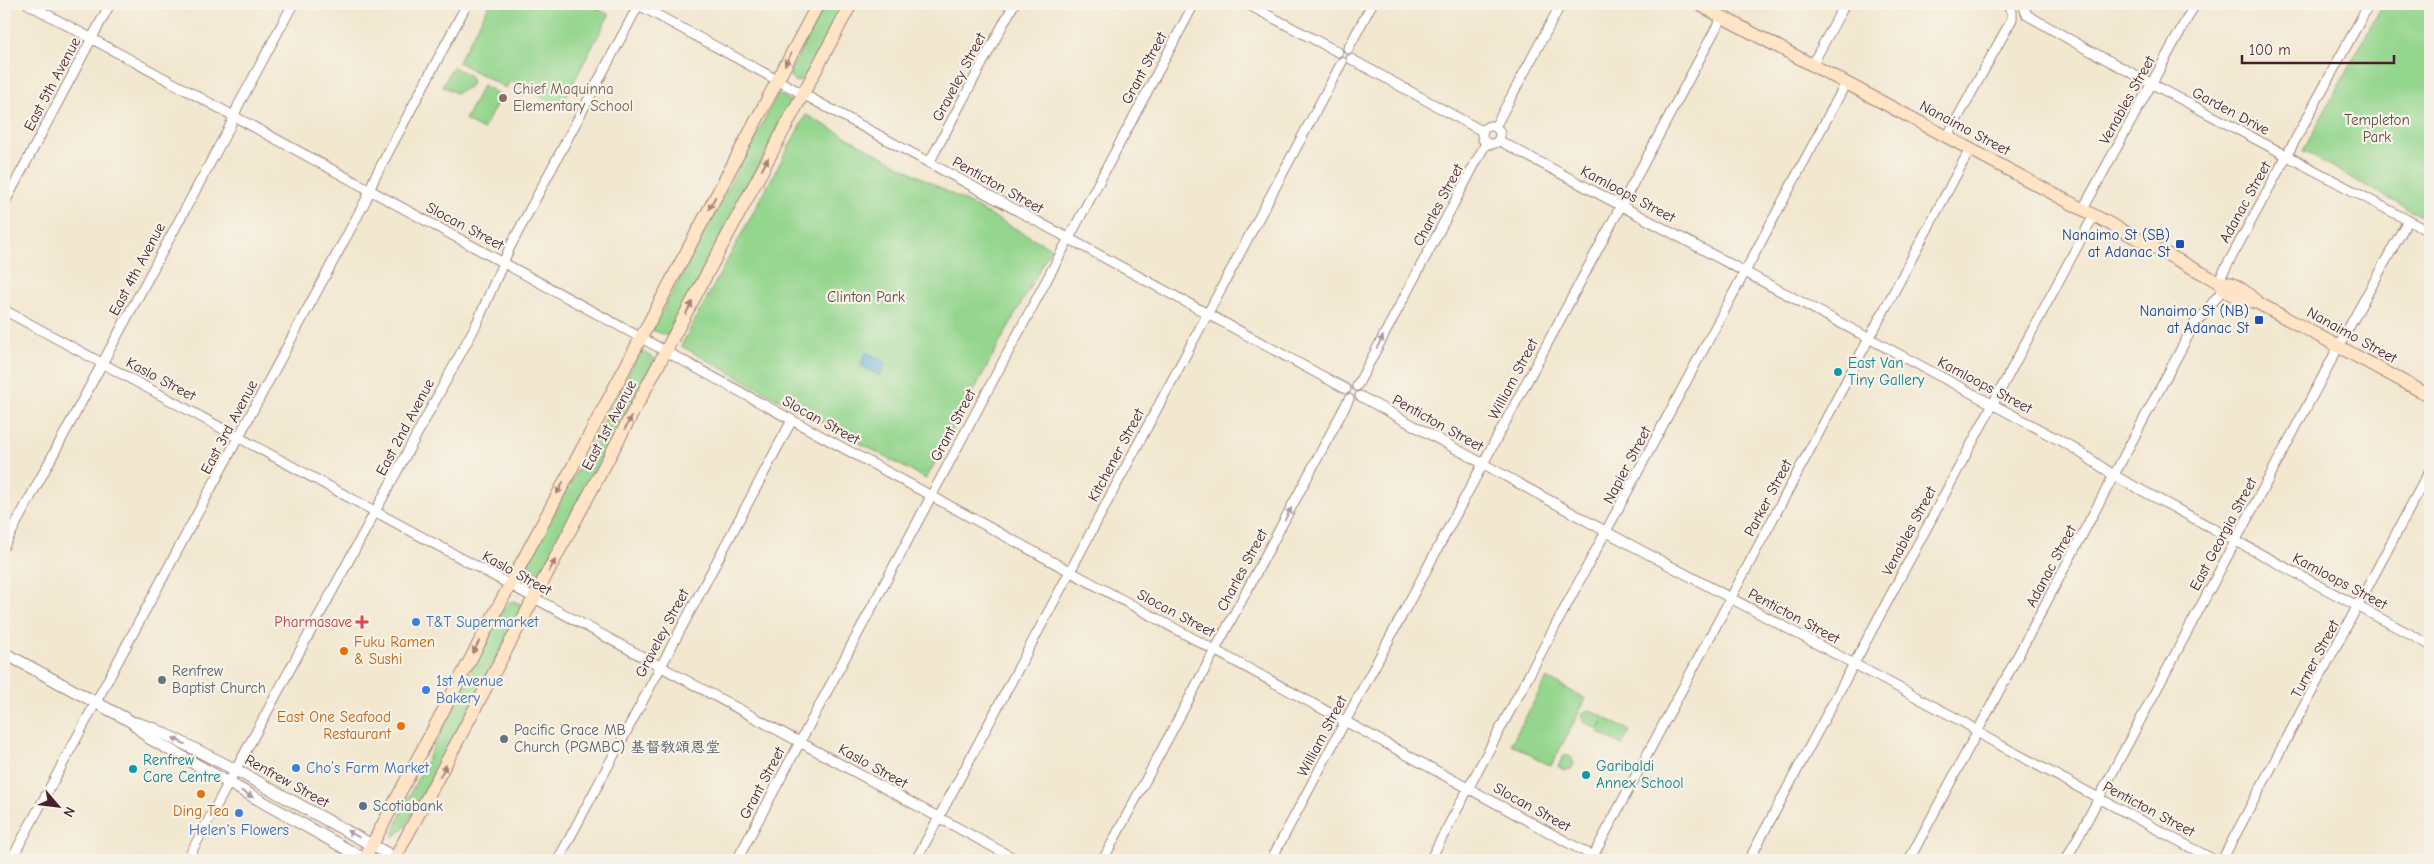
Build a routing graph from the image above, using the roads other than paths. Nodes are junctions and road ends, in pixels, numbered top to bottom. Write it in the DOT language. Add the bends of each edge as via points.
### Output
graph roads {
  1 [pos="28,4"];
  2 [pos="110,4"];
  3 [pos="293,4"];
  4 [pos="467,4"];
  5 [pos="638,4"];
  6 [pos="818,4"];
  7 [pos="851,4"];
  8 [pos="1014,4"];
  9 [pos="1194,4"];
  10 [pos="1247,4"];
  11 [pos="1372,4"];
  12 [pos="1561,4"];
  13 [pos="1698,4"];
  14 [pos="1846,4"];
  15 [pos="2196,4"];
  16 [pos="2369,4"];
  17 [pos="2023,6"];
  18 [pos="2009,7"];
  19 [pos="1722,16"];
  20 [pos="91,38"];
  21 [pos="1348,49"];
  22 [pos="1338,52"];
  23 [pos="1351,59"];
  24 [pos="1342,62"];
  25 [pos="1812,65"];
  26 [pos="778,80"];
  27 [pos="1846,83"];
  28 [pos="2151,84"];
  29 [pos="802,94"];
  30 [pos="234,116"];
  31 [pos="1495,126"];
  32 [pos="1482,131"];
  33 [pos="1948,137"];
  34 [pos="1498,140"];
  35 [pos="1486,143"];
  36 [pos="1970,149"];
  37 [pos="2286,156"];
  38 [pos="929,162"];
  39 [pos="370,190"];
  40 [pos="4,204"];
  41 [pos="1622,206"];
  42 [pos="2088,212"];
  43 [pos="2407,222"];
  44 [pos="2430,232"];
  45 [pos="1067,239"];
  46 [pos="504,262"];
  47 [pos="1745,272"];
  48 [pos="2221,286"];
  49 [pos="4,310"];
  50 [pos="1207,313"];
  51 [pos="641,337"];
  52 [pos="1868,339"];
  53 [pos="2338,347"];
  54 [pos="666,351"];
  55 [pos="102,364"];
  56 [pos="1357,386"];
  57 [pos="1346,389"];
  58 [pos="1360,396"];
  59 [pos="2430,396"];
  60 [pos="1349,399"];
  61 [pos="1992,404"];
  62 [pos="792,420"];
  63 [pos="240,437"];
  64 [pos="1483,464"];
  65 [pos="2430,470"];
  66 [pos="2115,476"];
  67 [pos="931,495"];
  68 [pos="376,511"];
  69 [pos="1607,532"];
  70 [pos="2236,540"];
  71 [pos="4,546"];
  72 [pos="1070,571"];
  73 [pos="509,585"];
  74 [pos="1731,598"];
  75 [pos="534,599"];
  76 [pos="2358,606"];
  77 [pos="2430,645"];
  78 [pos="1215,650"];
  79 [pos="4,653"];
  80 [pos="1854,664"];
  81 [pos="660,666"];
  82 [pos="97,703"];
  83 [pos="132,722"];
  84 [pos="1346,722"];
  85 [pos="1978,732"];
  86 [pos="800,742"];
  87 [pos="236,770"];
  88 [pos="228,784"];
  89 [pos="1468,789"];
  90 [pos="2099,798"];
  91 [pos="939,817"];
  92 [pos="373,845"];
  93 [pos="1594,859"];
  94 [pos="11,860"];
  95 [pos="187,860"];
  96 [pos="365,860"];
  97 [pos="396,860"];
  98 [pos="558,860"];
  99 [pos="737,860"];
  100 [pos="916,860"];
  101 [pos="1016,860"];
  102 [pos="1103,860"];
  103 [pos="1271,860"];
  104 [pos="1430,860"];
  105 [pos="1750,860"];
  106 [pos="1909,860"];
  107 [pos="2066,860"];
  108 [pos="2214,860"];
  109 [pos="2222,860"];
  1 -- 20 [label="street, Slocan Street"];
  2 -- 20 [label="street, East 5th Avenue"];
  3 -- 30 [label="street, East 4th Avenue"];
  4 -- 39 [label="street, East 3rd Avenue"];
  5 -- 26 [label="street, Penticton Street"];
  5 -- 46 [label="street, East 2nd Avenue"];
  6 -- 26 [label="main road, East 1st Avenue, one-way"];
  7 -- 29 [label="main road, East 1st Avenue"];
  8 -- 38 [label="street, Graveley Street"];
  9 -- 45 [label="street, Grant Street"];
  10 -- 22 [label="street"];
  11 -- 21 [label="street"];
  12 -- 31 [label="street"];
  13 -- 19 [label="main road, Nanaimo Street"];
  14 -- 25 [label="street"];
  15 -- 28 [label="street, Venables Street"];
  16 -- 37 [label="street, Adanac Street"];
  17 -- 28 [label="street, Garden Drive" via="2027,15"];
  18 -- 33 [label="street" via="2012,20"];
  19 -- 25 [label="main road, Nanaimo Street"];
  19 -- 41 [label="street, William Street"];
  20 -- 30 [label="street, Slocan Street"];
  20 -- 40 [label="street, East 5th Avenue"];
  21 -- 22 [label="street"];
  21 -- 23 [label="street" via="1352,52"];
  22 -- 24 [label="street" via="1338,59"];
  23 -- 24 [label="street"];
  23 -- 32 [label="street"];
  24 -- 50 [label="street, Kitchener Street"];
  25 -- 27 [label="main road, Nanaimo Street"];
  26 -- 29 [label="street, Penticton Street"];
  26 -- 51 [label="main road, East 1st Avenue, one-way"];
  27 -- 33 [label="main road, Nanaimo Street"];
  27 -- 47 [label="street, Napier Street"];
  28 -- 37 [label="street, Garden Drive"];
  28 -- 42 [label="street, Venables Street"];
  29 -- 38 [label="street, Penticton Street"];
  54 -- 29 [label="main road, East 1st Avenue, one-way"];
  30 -- 39 [label="street, Slocan Street"];
  30 -- 55 [label="street, East 4th Avenue"];
  31 -- 32 [label="street" via="1488,126"];
  31 -- 34 [label="street" via="1499,132"];
  32 -- 35 [label="street"];
  33 -- 36 [label="main road, Nanaimo Street"];
  34 -- 35 [label="street"];
  34 -- 41 [label="street, Kamloops Street"];
  56 -- 35 [label="street, Charles Street, one-way"];
  36 -- 42 [label="main road, Nanaimo Street"];
  36 -- 52 [label="street, Parker Street"];
  37 -- 43 [label="street, Garden Drive"];
  37 -- 48 [label="street, Adanac Street"];
  38 -- 45 [label="street, Penticton Street"];
  39 -- 46 [label="street, Slocan Street"];
  39 -- 63 [label="street, East 3rd Avenue"];
  41 -- 47 [label="street, Kamloops Street"];
  41 -- 64 [label="street, William Street"];
  42 -- 48 [label="main road, Nanaimo Street"];
  42 -- 61 [label="street, Venables Street"];
  43 -- 44 [label="street, Garden Drive"];
  43 -- 53 [label="street, East Georgia Street"];
  45 -- 50 [label="street, Penticton Street"];
  45 -- 67 [label="street, Grant Street"];
  46 -- 51 [label="street, Slocan Street"];
  46 -- 68 [label="street, East 2nd Avenue" via="476,325"];
  47 -- 52 [label="street, Kamloops Street"];
  47 -- 69 [label="street, Napier Street"];
  48 -- 53 [label="main road, Nanaimo Street" via="2228,281 2258,303"];
  48 -- 66 [label="street, Adanac Street" via="2206,315 2196,321"];
  49 -- 55 [label="street, Kaslo Street"];
  50 -- 57 [label="street, Penticton Street"];
  50 -- 72 [label="street, Kitchener Street"];
  51 -- 54 [label="street, Slocan Street"];
  51 -- 73 [label="main road, East 1st Avenue, one-way"];
  52 -- 61 [label="street, Kamloops Street"];
  52 -- 74 [label="street, Parker Street"];
  53 -- 59 [label="main road, Nanaimo Street"];
  53 -- 70 [label="street, East Georgia Street"];
  54 -- 62 [label="street, Slocan Street"];
  75 -- 54 [label="main road, East 1st Avenue, one-way"];
  55 -- 63 [label="street, Kaslo Street"];
  55 -- 71 [label="street, East 4th Avenue"];
  56 -- 57 [label="street" via="1350,385"];
  56 -- 58 [label="street"];
  57 -- 60 [label="street"];
  58 -- 60 [label="street"];
  58 -- 64 [label="street, Penticton Street"];
  78 -- 60 [label="street, Charles Street, one-way"];
  61 -- 66 [label="street, Kamloops Street" via="2072,447"];
  61 -- 80 [label="street, Venables Street"];
  62 -- 67 [label="street, Slocan Street"];
  62 -- 81 [label="street, Graveley Street"];
  63 -- 68 [label="street, Kaslo Street"];
  63 -- 82 [label="street, East 3rd Avenue"];
  64 -- 69 [label="street, Penticton Street"];
  64 -- 84 [label="street, William Street"];
  65 -- 76 [label="street, Turner Street"];
  66 -- 70 [label="street, Kamloops Street"];
  66 -- 85 [label="street, Adanac Street"];
  67 -- 72 [label="street, Slocan Street"];
  67 -- 86 [label="street, Grant Street"];
  68 -- 73 [label="street, Kaslo Street"];
  68 -- 87 [label="street, East 2nd Avenue"];
  69 -- 74 [label="street, Penticton Street"];
  69 -- 89 [label="street, Napier Street"];
  70 -- 76 [label="street, Kamloops Street"];
  70 -- 90 [label="street, East Georgia Street"];
  72 -- 78 [label="street, Slocan Street"];
  72 -- 91 [label="street, Kitchener Street"];
  73 -- 75 [label="street, Kaslo Street"];
  73 -- 92 [label="main road, East 1st Avenue, one-way"];
  74 -- 80 [label="street, Penticton Street"];
  74 -- 93 [label="street, Parker Street"];
  75 -- 81 [label="street, Kaslo Street"];
  97 -- 75 [label="main road, East 1st Avenue, one-way"];
  76 -- 77 [label="street, Kamloops Street"];
  76 -- 109 [label="street, Turner Street"];
  78 -- 84 [label="street, Slocan Street"];
  78 -- 102 [label="street, Charles Street"];
  79 -- 82 [label="street, Renfrew Street"];
  80 -- 85 [label="street, Penticton Street"];
  80 -- 105 [label="street, Venables Street"];
  81 -- 86 [label="street, Kaslo Street"];
  81 -- 98 [label="street, Graveley Street"];
  82 -- 83 [label="street, Renfrew Street"];
  82 -- 94 [label="street, East 3rd Avenue"];
  87 -- 83 [label="street, Renfrew Street, one-way" via="155,729"];
  83 -- 88 [label="street, Renfrew Street" via="149,738"];
  84 -- 89 [label="street, Slocan Street"];
  84 -- 103 [label="street, William Street"];
  85 -- 90 [label="street, Penticton Street"];
  85 -- 106 [label="street, Adanac Street"];
  86 -- 91 [label="street, Kaslo Street"];
  86 -- 99 [label="street, Grant Street"];
  87 -- 88 [label="street, East 2nd Avenue"];
  92 -- 87 [label="street, Renfrew Street, one-way"];
  88 -- 95 [label="street, East 2nd Avenue"];
  88 -- 96 [label="street, Renfrew Street, one-way"];
  89 -- 93 [label="street, Slocan Street"];
  89 -- 104 [label="street, Napier Street"];
  90 -- 107 [label="street, East Georgia Street"];
  90 -- 108 [label="street, Penticton Street"];
  91 -- 100 [label="street, Kitchener Street"];
  91 -- 101 [label="street, Kaslo Street"];
  92 -- 96 [label="main road, East 1st Avenue"];
  92 -- 97 [label="street, Renfrew Street"];
}
